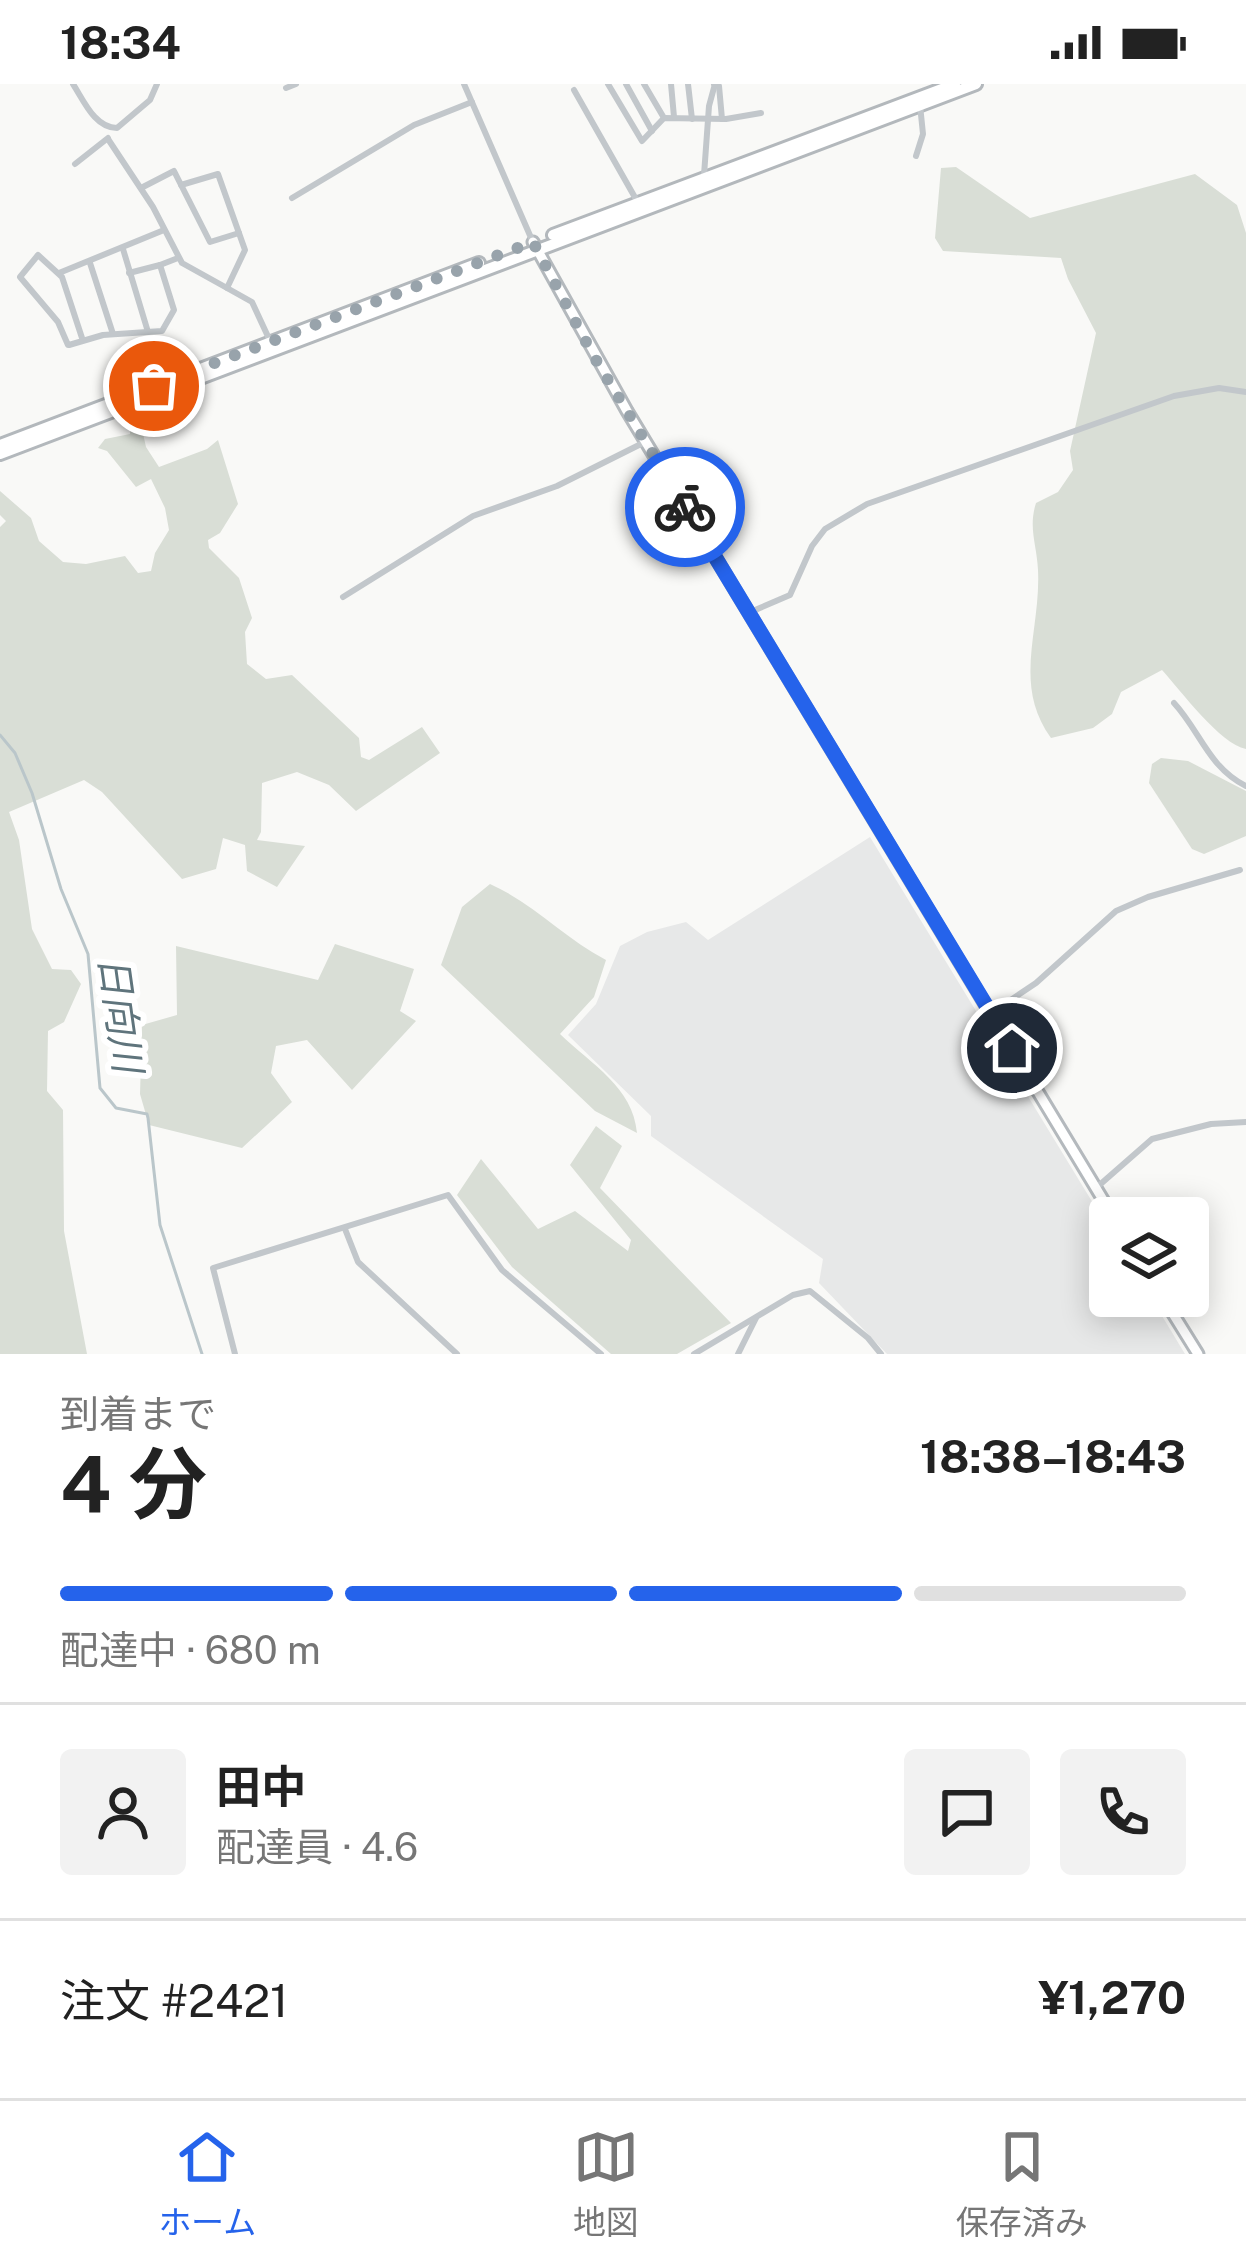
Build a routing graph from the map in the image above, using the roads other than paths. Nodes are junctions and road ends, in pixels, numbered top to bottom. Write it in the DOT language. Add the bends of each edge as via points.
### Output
graph roads {
  1 [pos="73,84"];
  2 [pos="157,84"];
  3 [pos="296,84"];
  4 [pos="464,84"];
  5 [pos="608,84"];
  6 [pos="626,84"];
  7 [pos="644,84"];
  8 [pos="671,84"];
  9 [pos="688,84"];
  10 [pos="714,84"];
  11 [pos="955,84"];
  12 [pos="976,84"];
  13 [pos="286,88"];
  14 [pos="574,90"];
  15 [pos="472,102"];
  16 [pos="920,105"];
  17 [pos="760,112"];
  18 [pos="674,117"];
  19 [pos="664,118"];
  20 [pos="692,118"];
  21 [pos="709,119"];
  22 [pos="722,119"];
  23 [pos="110,129"];
  24 [pos="652,131"];
  25 [pos="107,139"];
  26 [pos="916,156"];
  27 [pos="75,164"];
  28 [pos="705,182"];
  29 [pos="182,185"];
  30 [pos="141,188"];
  31 [pos="292,198"];
  32 [pos="639,206"];
  33 [pos="164,230"];
  34 [pos="238,233"];
  35 [pos="534,245"];
  36 [pos="123,248"];
  37 [pos="178,258"];
  38 [pos="90,262"];
  39 [pos="160,265"];
  40 [pos="129,272"];
  41 [pos="59,273"];
  42 [pos="227,288"];
  43 [pos="148,332"];
  44 [pos="113,334"];
  45 [pos="83,341"];
  46 [pos="272,346"];
  47 [pos="1246,392"];
  48 [pos="645,442"];
  49 [pos="0,449"];
  50 [pos="343,597"];
  51 [pos="748,613"];
  52 [pos="1174,703"];
  53 [pos="1246,785"];
  54 [pos="1243,869"];
  55 [pos="991,1014"];
  56 [pos="1246,1122"];
  57 [pos="1096,1188"];
  58 [pos="1101,1197"];
  59 [pos="345,1228"];
  60 [pos="1175,1317"];
  61 [pos="756,1318"];
  62 [pos="235,1354"];
  63 [pos="457,1354"];
  64 [pos="602,1354"];
  65 [pos="694,1354"];
  66 [pos="738,1354"];
  67 [pos="881,1354"];
  68 [pos="1198,1354"];
  1 -- 23 [label="street"];
  2 -- 23 [label="street" via="150,100"];
  3 -- 13 [label="street"];
  4 -- 15 [label="street"];
  5 -- 24 [label="street" via="634,134 642,142"];
  6 -- 24 [label="street"];
  7 -- 19 [label="street"];
  8 -- 18 [label="street"];
  9 -- 20 [label="street"];
  10 -- 21 [label="street"];
  10 -- 22 [label="street"];
  11 -- 28 [label="highway"];
  12 -- 16 [label="highway"];
  14 -- 32 [label="street"];
  15 -- 31 [label="street" via="414,125"];
  15 -- 35 [label="street"];
  16 -- 26 [label="street"];
  16 -- 28 [label="highway"];
  17 -- 22 [label="street"];
  18 -- 19 [label="street"];
  18 -- 20 [label="street"];
  19 -- 24 [label="street"];
  20 -- 21 [label="street"];
  21 -- 22 [label="street"];
  21 -- 28 [label="street"];
  23 -- 25 [label="street"];
  25 -- 27 [label="street"];
  25 -- 30 [label="street"];
  28 -- 32 [label="highway"];
  29 -- 30 [label="street" via="172,172"];
  29 -- 34 [label="street" via="210,242"];
  29 -- 34 [label="street" via="216,173"];
  30 -- 33 [label="street"];
  32 -- 35 [label="highway"];
  33 -- 36 [label="street"];
  33 -- 37 [label="street"];
  34 -- 42 [label="street" via="245,253"];
  35 -- 46 [label="highway"];
  35 -- 48 [label="main road"];
  36 -- 38 [label="street"];
  36 -- 40 [label="street"];
  37 -- 39 [label="street"];
  37 -- 42 [label="street"];
  38 -- 41 [label="street"];
  38 -- 44 [label="street"];
  39 -- 40 [label="street"];
  39 -- 43 [label="street" via="174,310 164,330"];
  40 -- 43 [label="street"];
  41 -- 45 [label="street"];
  41 -- 45 [label="street" via="39,254 20,274 67,345"];
  42 -- 46 [label="street" via="252,302"];
  43 -- 44 [label="street"];
  44 -- 45 [label="street"];
  46 -- 49 [label="highway"];
  47 -- 51 [label="street" via="1174,396 867,504 825,529 790,596"];
  48 -- 50 [label="street" via="472,516"];
  48 -- 51 [label="main road"];
  51 -- 55 [label="main road"];
  52 -- 53 [label="street" via="1206,752"];
  54 -- 55 [label="street" via="1116,911"];
  55 -- 57 [label="main road"];
  56 -- 57 [label="street" via="1152,1139"];
  57 -- 58 [label="main road"];
  59 -- 62 [label="street" via="213,1268"];
  59 -- 63 [label="street" via="358,1262"];
  59 -- 64 [label="street" via="448,1195 502,1270"];
  60 -- 68 [label="main road"];
  61 -- 65 [label="street"];
  61 -- 66 [label="street"];
  61 -- 67 [label="street" via="810,1291"];
}
